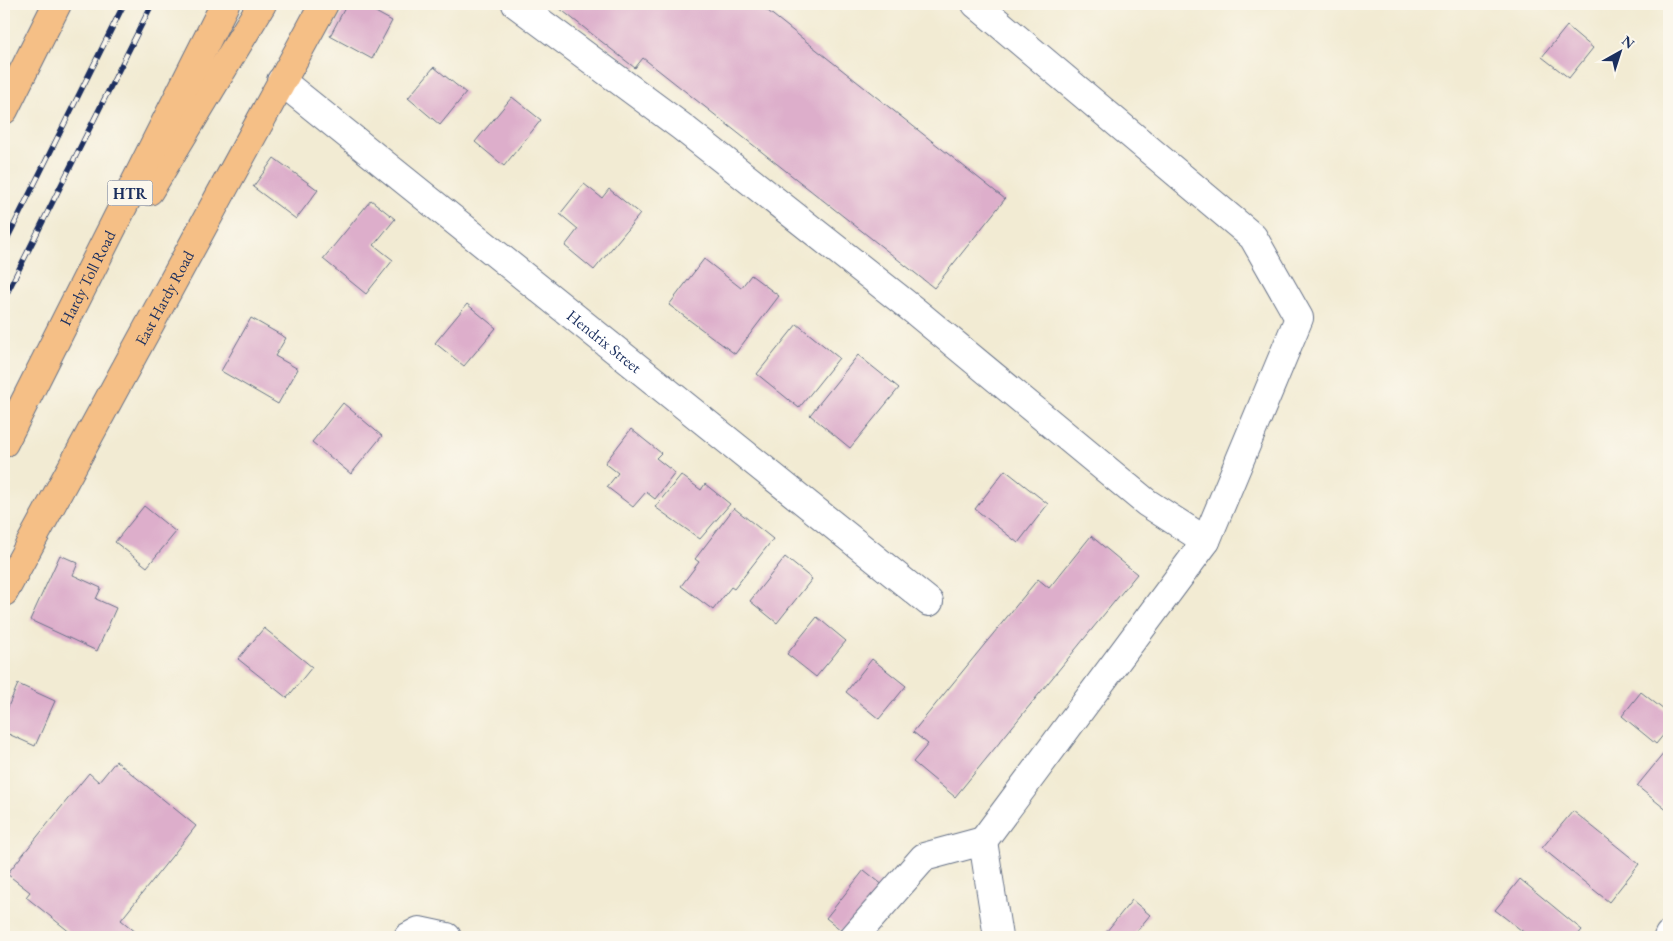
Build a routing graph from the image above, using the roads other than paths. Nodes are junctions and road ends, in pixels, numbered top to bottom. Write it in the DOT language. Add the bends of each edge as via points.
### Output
graph roads {
  1 [pos="57,4"];
  2 [pos="225,4"];
  3 [pos="262,4"];
  4 [pos="324,4"];
  5 [pos="516,4"];
  6 [pos="976,4"];
  7 [pos="281,81"];
  8 [pos="4,110"];
  9 [pos="34,383"];
  10 [pos="4,444"];
  11 [pos="1206,540"];
  12 [pos="4,592"];
  13 [pos="929,602"];
  14 [pos="983,841"];
  15 [pos="408,937"];
  16 [pos="447,937"];
  17 [pos="854,937"];
  18 [pos="998,937"];
  1 -- 8 [label="main road"];
  2 -- 9 [label="main road, Hardy Toll Road / HTR"];
  3 -- 9 [label="main road"];
  4 -- 7 [label="main road, East Hardy Road"];
  5 -- 11 [label="street" via="690,133 916,312 1147,503"];
  6 -- 11 [label="street" via="1253,236 1299,318"];
  7 -- 12 [label="main road, East Hardy Road"];
  7 -- 13 [label="street, Hendrix Street"];
  9 -- 10 [label="main road, Hardy Toll Road / HTR"];
  11 -- 14 [label="street"];
  14 -- 17 [label="street" via="924,857"];
  14 -- 18 [label="street"];
  15 -- 16 [label="street" via="419,931"];
}
